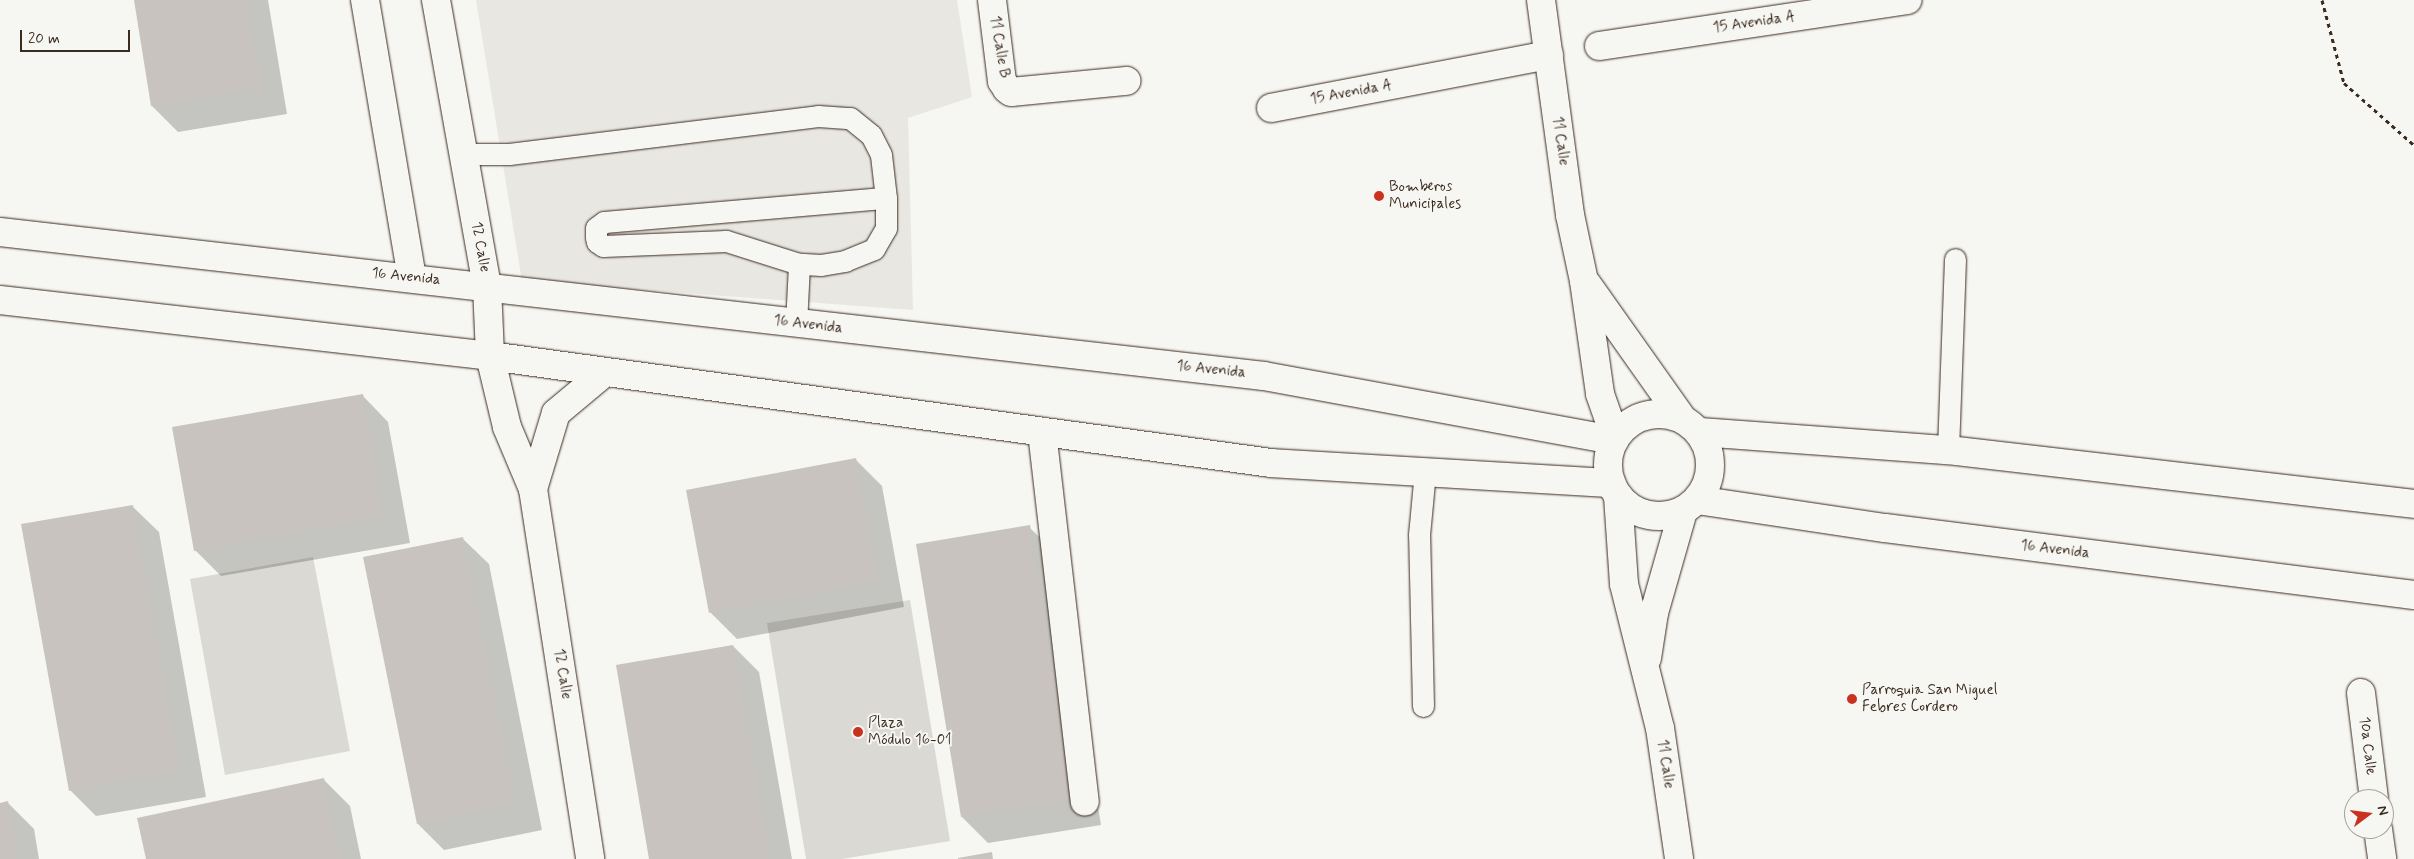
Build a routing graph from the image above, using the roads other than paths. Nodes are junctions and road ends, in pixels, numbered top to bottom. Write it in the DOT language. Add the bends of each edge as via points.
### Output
graph roads {
  1 [pos="365,0"];
  2 [pos="436,0"];
  3 [pos="992,0"];
  4 [pos="1541,0"];
  5 [pos="1908,0"];
  6 [pos="1599,46"];
  7 [pos="1549,55"];
  8 [pos="1126,81"];
  9 [pos="1271,108"];
  10 [pos="464,154"];
  11 [pos="886,198"];
  12 [pos="0,232"];
  13 [pos="1955,259"];
  14 [pos="799,264"];
  15 [pos="412,278"];
  16 [pos="1584,281"];
  17 [pos="487,286"];
  18 [pos="0,300"];
  19 [pos="796,324"];
  20 [pos="490,356"];
  21 [pos="605,372"];
  22 [pos="1691,425"];
  23 [pos="1042,432"];
  24 [pos="1614,439"];
  25 [pos="1948,450"];
  26 [pos="1425,472"];
  27 [pos="533,489"];
  28 [pos="1615,490"];
  29 [pos="2414,504"];
  30 [pos="1690,505"];
  31 [pos="2414,595"];
  32 [pos="1645,670"];
  33 [pos="2361,693"];
  34 [pos="1423,706"];
  35 [pos="2373,789"];
  36 [pos="1085,802"];
  37 [pos="2379,839"];
  38 [pos="590,859"];
  39 [pos="1679,859"];
  40 [pos="2382,859"];
  1 -- 15 [label="main road"];
  2 -- 10 [label="main road, 12 Calle"];
  3 -- 8 [label="main road, 11 Calle B" via="1002,81 1011,92"];
  4 -- 7 [label="main road, 11 Calle"];
  5 -- 6 [label="main road, 15 Avenida A"];
  7 -- 9 [label="main road, 15 Avenida A"];
  7 -- 16 [label="main road, 11 Calle" via="1570,215"];
  10 -- 11 [label="lane" via="509,154 818,116 850,118 871,135 878,148"];
  10 -- 17 [label="main road, 12 Calle"];
  11 -- 14 [label="lane" via="886,228 874,249 844,261"];
  11 -- 14 [label="lane" via="604,222 596,228 596,242 603,246 726,241"];
  12 -- 15 [label="main road, 16 Avenida"];
  13 -- 25 [label="lane"];
  14 -- 19 [label="lane"];
  15 -- 17 [label="main road, 16 Avenida"];
  16 -- 22 [label="main road, 11 Calle"];
  16 -- 24 [label="main road, 11 Calle" via="1600,394"];
  17 -- 19 [label="main road, 16 Avenida"];
  17 -- 20 [label="main road, 12 Calle"];
  18 -- 20 [label="main road"];
  19 -- 24 [label="main road, 16 Avenida" via="1264,376"];
  20 -- 21 [label="main road"];
  20 -- 27 [label="main road, 12 Calle" via="507,427"];
  21 -- 23 [label="main road"];
  21 -- 27 [label="main road, 12 Calle" via="556,413"];
  22 -- 24 [label="main road" via="1664,413 1645,415 1628,423"];
  22 -- 25 [label="main road"];
  22 -- 30 [label="main road" via="1710,454 1710,466 1709,479"];
  23 -- 26 [label="main road" via="1271,463"];
  23 -- 36 [label="main road"];
  24 -- 28 [label="main road" via="1608,469"];
  25 -- 29 [label="main road"];
  26 -- 28 [label="main road"];
  26 -- 34 [label="lane" via="1419,535"];
  27 -- 38 [label="main road, 12 Calle"];
  28 -- 30 [label="main road" via="1631,508 1648,515 1666,516"];
  28 -- 32 [label="main road, 11 Calle" via="1624,584"];
  30 -- 31 [label="main road, 16 Avenida"];
  30 -- 32 [label="main road, 11 Calle" via="1654,612"];
  32 -- 39 [label="main road, 11 Calle" via="1660,728"];
  33 -- 35 [label="main road, 10a Calle"];
  37 -- 40 [label="main road"];
}
